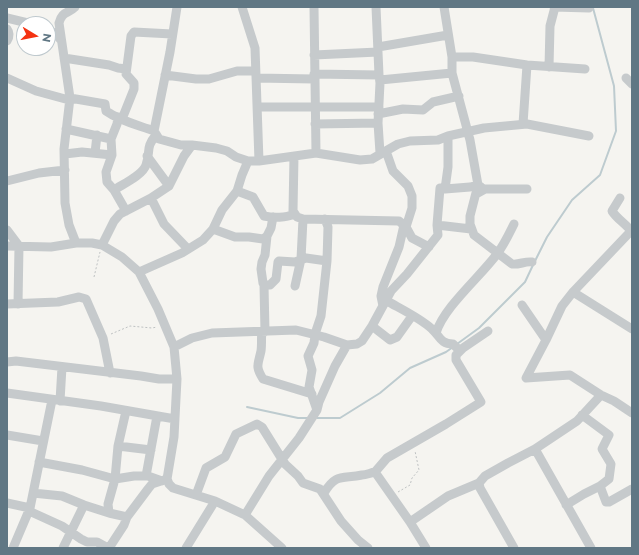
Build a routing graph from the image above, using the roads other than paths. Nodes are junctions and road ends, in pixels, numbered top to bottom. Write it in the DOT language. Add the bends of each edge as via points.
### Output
graph roads {
  1 [pos="75,7"];
  2 [pos="176,7"];
  3 [pos="242,7"];
  4 [pos="314,7"];
  5 [pos="376,7"];
  6 [pos="444,7"];
  7 [pos="554,7"];
  8 [pos="589,8"];
  9 [pos="7,29"];
  10 [pos="56,34"];
  11 [pos="172,34"];
  12 [pos="448,35"];
  13 [pos="7,41"];
  14 [pos="378,50"];
  15 [pos="314,55"];
  16 [pos="452,57"];
  17 [pos="64,58"];
  18 [pos="527,65"];
  19 [pos="549,67"];
  20 [pos="126,69"];
  21 [pos="585,69"];
  22 [pos="452,73"];
  23 [pos="165,75"];
  24 [pos="256,75"];
  25 [pos="314,77"];
  26 [pos="379,77"];
  27 [pos="7,78"];
  28 [pos="459,96"];
  29 [pos="70,99"];
  30 [pos="257,107"];
  31 [pos="315,107"];
  32 [pos="378,115"];
  33 [pos="120,118"];
  34 [pos="316,124"];
  35 [pos="523,124"];
  36 [pos="66,129"];
  37 [pos="467,132"];
  38 [pos="155,133"];
  39 [pos="97,135"];
  40 [pos="448,136"];
  41 [pos="589,136"];
  42 [pos="111,139"];
  43 [pos="184,149"];
  44 [pos="383,152"];
  45 [pos="95,153"];
  46 [pos="316,153"];
  47 [pos="65,154"];
  48 [pos="112,155"];
  49 [pos="147,156"];
  50 [pos="294,156"];
  51 [pos="248,161"];
  52 [pos="259,161"];
  53 [pos="65,170"];
  54 [pos="7,181"];
  55 [pos="169,186"];
  56 [pos="482,187"];
  57 [pos="445,188"];
  58 [pos="527,188"];
  59 [pos="114,190"];
  60 [pos="237,191"];
  61 [pos="151,198"];
  62 [pos="620,198"];
  63 [pos="126,211"];
  64 [pos="294,214"];
  65 [pos="273,217"];
  66 [pos="303,219"];
  67 [pos="325,219"];
  68 [pos="514,224"];
  69 [pos="437,225"];
  70 [pos="405,226"];
  71 [pos="213,228"];
  72 [pos="471,229"];
  73 [pos="7,230"];
  74 [pos="632,232"];
  75 [pos="267,236"];
  76 [pos="76,243"];
  77 [pos="102,244"];
  78 [pos="7,246"];
  79 [pos="19,246"];
  80 [pos="429,248"];
  81 [pos="188,249"];
  82 [pos="497,253"];
  83 [pos="301,259"];
  84 [pos="327,261"];
  85 [pos="532,262"];
  86 [pos="139,272"];
  87 [pos="264,285"];
  88 [pos="295,286"];
  89 [pos="573,292"];
  90 [pos="385,303"];
  91 [pos="7,304"];
  92 [pos="18,304"];
  93 [pos="522,305"];
  94 [pos="412,316"];
  95 [pos="372,326"];
  96 [pos="435,329"];
  97 [pos="632,329"];
  98 [pos="263,331"];
  99 [pos="488,331"];
  100 [pos="315,334"];
  101 [pos="546,340"];
  102 [pos="348,345"];
  103 [pos="174,347"];
  104 [pos="460,351"];
  105 [pos="7,362"];
  106 [pos="62,367"];
  107 [pos="110,373"];
  108 [pos="177,379"];
  109 [pos="7,392"];
  110 [pos="312,394"];
  111 [pos="601,395"];
  112 [pos="56,400"];
  113 [pos="317,410"];
  114 [pos="126,411"];
  115 [pos="632,413"];
  116 [pos="582,415"];
  117 [pos="157,416"];
  118 [pos="175,419"];
  119 [pos="7,435"];
  120 [pos="43,441"];
  121 [pos="118,446"];
  122 [pos="535,449"];
  123 [pos="151,450"];
  124 [pos="282,459"];
  125 [pos="39,462"];
  126 [pos="374,472"];
  127 [pos="146,476"];
  128 [pos="115,479"];
  129 [pos="164,480"];
  130 [pos="478,483"];
  131 [pos="600,486"];
  132 [pos="632,489"];
  133 [pos="33,493"];
  134 [pos="324,493"];
  135 [pos="196,495"];
  136 [pos="215,501"];
  137 [pos="7,503"];
  138 [pos="84,505"];
  139 [pos="566,505"];
  140 [pos="29,510"];
  141 [pos="109,513"];
  142 [pos="245,515"];
  143 [pos="127,517"];
  144 [pos="410,522"];
  145 [pos="71,532"];
  146 [pos="13,548"];
  147 [pos="63,548"];
  148 [pos="109,548"];
  149 [pos="186,548"];
  150 [pos="282,548"];
  151 [pos="368,548"];
  152 [pos="426,548"];
  153 [pos="514,548"];
  154 [pos="590,548"];
  1 -- 10 [label="street" via="60,17"];
  2 -- 11 [label="street"];
  3 -- 24 [label="street" via="255,48"];
  4 -- 15 [label="street"];
  5 -- 14 [label="street"];
  6 -- 12 [label="street"];
  7 -- 8 [label="street"];
  7 -- 19 [label="street" via="550,26"];
  9 -- 13 [label="street" via="10,32"];
  10 -- 17 [label="street"];
  11 -- 20 [label="street" via="134,32 131,36"];
  11 -- 23 [label="street"];
  12 -- 14 [label="street"];
  12 -- 16 [label="street"];
  14 -- 15 [label="street"];
  14 -- 26 [label="street"];
  15 -- 25 [label="street"];
  16 -- 18 [label="street" via="473,57"];
  16 -- 22 [label="street"];
  17 -- 20 [label="street"];
  17 -- 29 [label="street"];
  18 -- 19 [label="street"];
  18 -- 35 [label="street"];
  19 -- 21 [label="street"];
  20 -- 33 [label="street" via="126,74 134,83 134,89"];
  22 -- 26 [label="street"];
  22 -- 28 [label="street"];
  23 -- 24 [label="street" via="209,79 237,71"];
  23 -- 38 [label="street"];
  24 -- 25 [label="street"];
  24 -- 30 [label="street"];
  25 -- 26 [label="street"];
  25 -- 31 [label="street"];
  26 -- 32 [label="street"];
  27 -- 29 [label="street" via="36,91"];
  28 -- 32 [label="street" via="433,102 424,110 403,109"];
  28 -- 37 [label="street"];
  29 -- 33 [label="street" via="105,104 106,111"];
  29 -- 36 [label="street"];
  30 -- 31 [label="street"];
  30 -- 52 [label="street"];
  31 -- 32 [label="street"];
  31 -- 34 [label="street"];
  32 -- 34 [label="street"];
  32 -- 44 [label="street"];
  33 -- 38 [label="street"];
  33 -- 42 [label="street"];
  34 -- 46 [label="street"];
  35 -- 37 [label="street"];
  35 -- 41 [label="street"];
  36 -- 39 [label="street"];
  36 -- 47 [label="street"];
  37 -- 40 [label="street"];
  37 -- 56 [label="street"];
  38 -- 43 [label="street" via="159,139"];
  38 -- 49 [label="street"];
  39 -- 42 [label="street"];
  39 -- 45 [label="street"];
  40 -- 44 [label="street" via="438,140 410,141"];
  40 -- 57 [label="street"];
  42 -- 48 [label="street"];
  43 -- 51 [label="street" via="192,145 216,148"];
  43 -- 55 [label="street"];
  44 -- 46 [label="street" via="372,159 360,160"];
  44 -- 70 [label="street" via="393,171 408,186 412,196 412,208"];
  45 -- 47 [label="street"];
  45 -- 48 [label="street"];
  46 -- 50 [label="street"];
  47 -- 53 [label="street"];
  48 -- 59 [label="street" via="106,172 107,182"];
  49 -- 55 [label="street"];
  49 -- 59 [label="street" via="146,165 140,173"];
  50 -- 52 [label="street"];
  50 -- 64 [label="street"];
  51 -- 52 [label="street"];
  51 -- 60 [label="street"];
  53 -- 54 [label="street"];
  53 -- 76 [label="street" via="65,203"];
  55 -- 61 [label="street"];
  56 -- 57 [label="street"];
  56 -- 58 [label="street"];
  56 -- 72 [label="street" via="476,194 470,216"];
  57 -- 69 [label="street" via="440,188"];
  59 -- 63 [label="street"];
  60 -- 65 [label="street" via="253,197 264,216"];
  60 -- 71 [label="street" via="222,210"];
  61 -- 63 [label="street"];
  61 -- 81 [label="street" via="164,224"];
  62 -- 74 [label="street" via="612,211"];
  63 -- 77 [label="street" via="114,221"];
  64 -- 65 [label="street"];
  64 -- 66 [label="street" via="297,218"];
  65 -- 75 [label="street"];
  66 -- 67 [label="street"];
  66 -- 83 [label="street"];
  67 -- 70 [label="street" via="399,221"];
  67 -- 84 [label="street" via="328,227"];
  68 -- 82 [label="street"];
  69 -- 72 [label="street"];
  69 -- 80 [label="street" via="438,234"];
  70 -- 80 [label="street" via="412,238"];
  70 -- 90 [label="street" via="400,247 383,286 381,296"];
  71 -- 75 [label="street" via="235,237 263,239"];
  71 -- 81 [label="street" via="203,240"];
  72 -- 82 [label="street" via="474,235"];
  73 -- 79 [label="street"];
  74 -- 89 [label="street"];
  75 -- 87 [label="street" via="261,269"];
  76 -- 77 [label="street"];
  76 -- 79 [label="street" via="51,247"];
  77 -- 86 [label="street"];
  78 -- 79 [label="street"];
  79 -- 92 [label="street"];
  80 -- 90 [label="street" via="391,291"];
  81 -- 86 [label="street"];
  82 -- 85 [label="street" via="512,264"];
  82 -- 96 [label="street"];
  83 -- 84 [label="street"];
  83 -- 87 [label="street" via="295,262 279,261 276,279 270,285"];
  83 -- 88 [label="street"];
  84 -- 100 [label="street" via="321,316"];
  86 -- 103 [label="street"];
  87 -- 98 [label="street"];
  89 -- 97 [label="street"];
  89 -- 101 [label="street" via="562,306"];
  90 -- 94 [label="street"];
  90 -- 95 [label="street"];
  91 -- 92 [label="street"];
  92 -- 107 [label="street" via="58,302 79,297 86,299 103,338"];
  93 -- 101 [label="street"];
  94 -- 95 [label="street" via="397,337 390,340"];
  94 -- 96 [label="street"];
  95 -- 102 [label="street" via="362,341"];
  96 -- 104 [label="street" via="437,337 448,344 453,344"];
  98 -- 100 [label="street" via="296,330"];
  98 -- 103 [label="street" via="212,333 192,338"];
  98 -- 110 [label="street" via="257,365 263,379"];
  99 -- 104 [label="street"];
  100 -- 102 [label="street"];
  100 -- 110 [label="street" via="308,356 312,370"];
  101 -- 111 [label="street" via="526,378 570,376"];
  102 -- 113 [label="street" via="335,366 318,402"];
  103 -- 108 [label="street"];
  104 -- 126 [label="street" via="456,355 456,360 481,402 387,458"];
  105 -- 106 [label="street"];
  106 -- 107 [label="street"];
  106 -- 112 [label="street"];
  107 -- 108 [label="street"];
  108 -- 118 [label="street"];
  109 -- 112 [label="street"];
  110 -- 113 [label="street"];
  111 -- 115 [label="street"];
  111 -- 116 [label="street"];
  112 -- 114 [label="street"];
  112 -- 120 [label="street"];
  113 -- 124 [label="street"];
  114 -- 117 [label="street"];
  114 -- 121 [label="street"];
  116 -- 122 [label="street"];
  116 -- 131 [label="street" via="609,435 602,449 611,464 610,475"];
  117 -- 118 [label="street"];
  117 -- 123 [label="street"];
  118 -- 129 [label="street" via="174,437"];
  119 -- 120 [label="street"];
  120 -- 125 [label="street"];
  121 -- 123 [label="street"];
  121 -- 128 [label="street"];
  122 -- 130 [label="street" via="485,476"];
  122 -- 139 [label="street"];
  123 -- 127 [label="street"];
  124 -- 134 [label="street" via="303,483"];
  124 -- 135 [label="street" via="262,427 257,424 236,434 225,457 206,468"];
  124 -- 142 [label="street"];
  125 -- 128 [label="street"];
  125 -- 133 [label="street"];
  126 -- 134 [label="street" via="338,478 329,484"];
  126 -- 144 [label="street"];
  127 -- 128 [label="street"];
  127 -- 129 [label="street"];
  128 -- 141 [label="street" via="108,504"];
  129 -- 135 [label="street" via="173,488"];
  129 -- 143 [label="street" via="152,484"];
  130 -- 144 [label="street" via="448,496"];
  130 -- 153 [label="street"];
  131 -- 132 [label="street" via="606,502"];
  131 -- 139 [label="street"];
  133 -- 138 [label="street" via="62,496"];
  133 -- 140 [label="street"];
  134 -- 151 [label="street" via="341,521"];
  135 -- 136 [label="street"];
  136 -- 142 [label="street"];
  136 -- 149 [label="street"];
  137 -- 140 [label="street"];
  138 -- 141 [label="street"];
  138 -- 145 [label="street"];
  139 -- 154 [label="street"];
  140 -- 145 [label="street"];
  140 -- 146 [label="street"];
  141 -- 143 [label="street"];
  142 -- 150 [label="street"];
  143 -- 148 [label="street"];
  144 -- 152 [label="street"];
  145 -- 147 [label="street"];
  145 -- 148 [label="street" via="87,542 97,542"];
}
